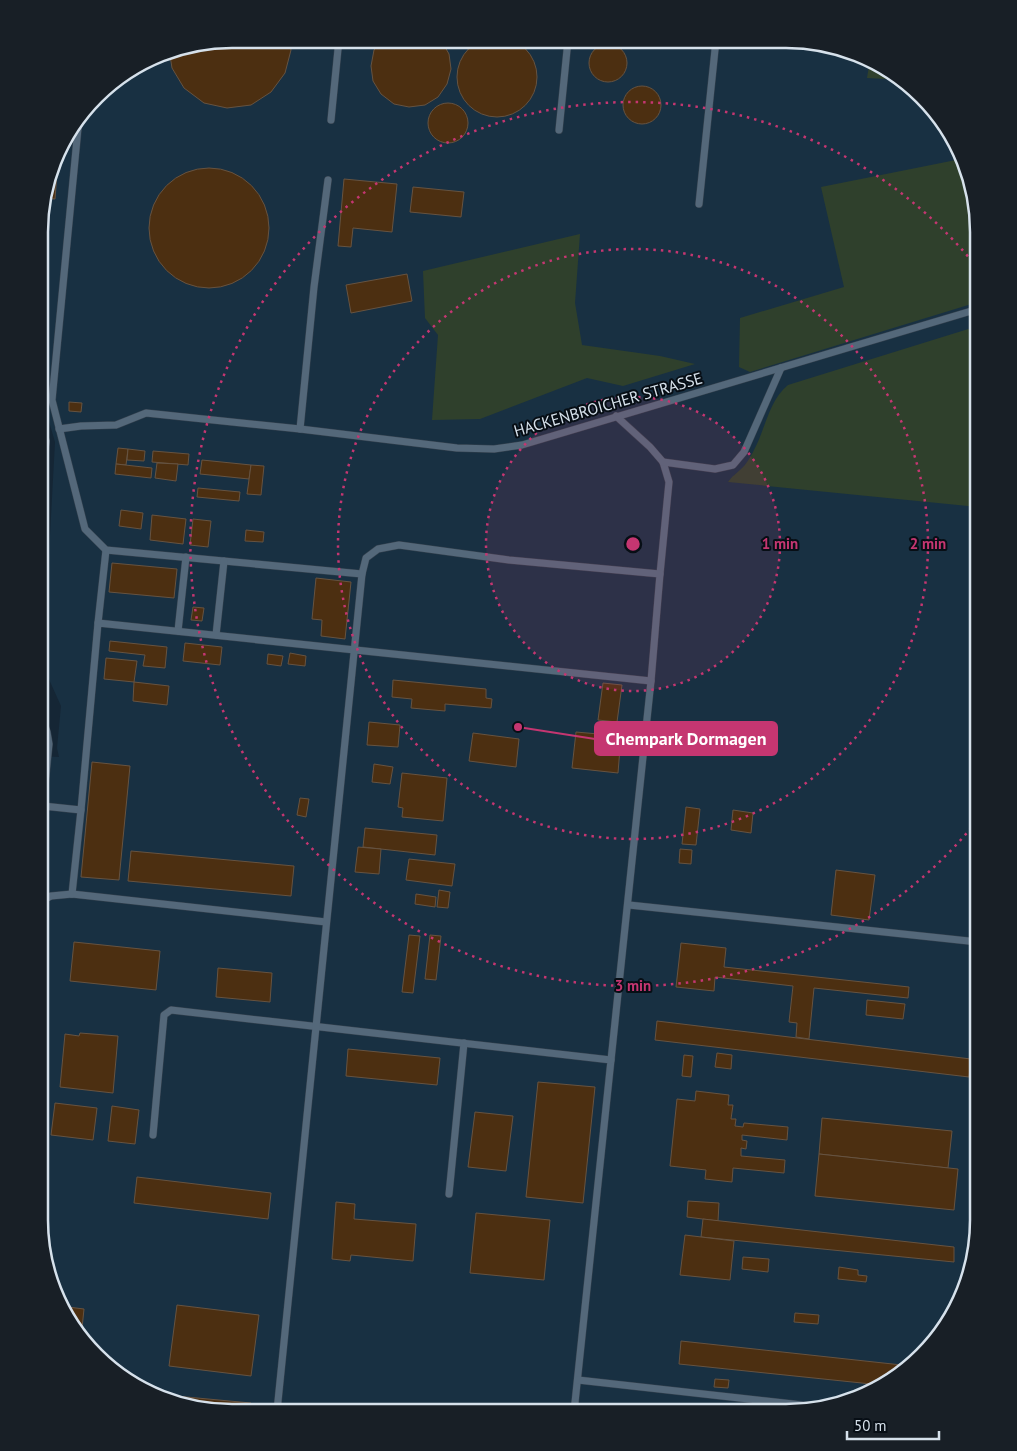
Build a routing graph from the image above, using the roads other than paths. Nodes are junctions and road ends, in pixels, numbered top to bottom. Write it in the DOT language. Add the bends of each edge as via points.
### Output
graph roads {
  1 [pos="338,48"];
  2 [pos="567,48"];
  3 [pos="715,48"];
  4 [pos="331,120"];
  5 [pos="559,130"];
  6 [pos="78,131"];
  7 [pos="328,180"];
  8 [pos="699,204"];
  9 [pos="970,311"];
  10 [pos="781,368"];
  11 [pos="616,416"];
  12 [pos="60,429"];
  13 [pos="300,429"];
  14 [pos="663,462"];
  15 [pos="106,550"];
  16 [pos="186,557"];
  17 [pos="224,560"];
  18 [pos="362,574"];
  19 [pos="660,574"];
  20 [pos="98,622"];
  21 [pos="178,631"];
  22 [pos="216,636"];
  23 [pos="354,650"];
  24 [pos="652,681"];
  25 [pos="48,738"];
  26 [pos="48,757"];
  27 [pos="48,807"];
  28 [pos="81,810"];
  29 [pos="72,894"];
  30 [pos="48,898"];
  31 [pos="629,905"];
  32 [pos="326,922"];
  33 [pos="970,941"];
  34 [pos="316,1026"];
  35 [pos="464,1043"];
  36 [pos="611,1060"];
  37 [pos="153,1135"];
  38 [pos="450,1194"];
  39 [pos="578,1380"];
  40 [pos="278,1404"];
  41 [pos="575,1404"];
  42 [pos="790,1404"];
  1 -- 4 [label="lane"];
  2 -- 5 [label="lane"];
  3 -- 8 [label="lane"];
  6 -- 12 [label="lane" via="52,400"];
  7 -- 13 [label="lane"];
  9 -- 10 [label="lane, HACKENBROICHER STRASSE"];
  10 -- 11 [label="lane, HACKENBROICHER STRASSE"];
  10 -- 14 [label="lane" via="744,452 733,465 715,469"];
  11 -- 13 [label="lane, HACKENBROICHER STRASSE" via="549,438 494,448 458,448"];
  11 -- 14 [label="lane"];
  12 -- 13 [label="lane, HACKENBROICHER STRASSE" via="116,425 146,414"];
  12 -- 15 [label="lane" via="85,529"];
  14 -- 19 [label="lane" via="669,482"];
  15 -- 16 [label="lane"];
  15 -- 20 [label="lane"];
  16 -- 17 [label="lane"];
  16 -- 21 [label="lane"];
  17 -- 18 [label="lane"];
  17 -- 22 [label="lane"];
  18 -- 19 [label="lane" via="366,558 378,548 399,545 509,560"];
  18 -- 23 [label="lane"];
  19 -- 24 [label="lane"];
  20 -- 21 [label="lane"];
  20 -- 28 [label="lane"];
  21 -- 22 [label="lane"];
  22 -- 23 [label="lane"];
  23 -- 24 [label="lane"];
  23 -- 32 [label="lane"];
  24 -- 31 [label="lane"];
  25 -- 26 [label="lane"];
  27 -- 28 [label="lane"];
  28 -- 29 [label="lane"];
  29 -- 30 [label="lane"];
  29 -- 32 [label="lane"];
  31 -- 33 [label="lane"];
  31 -- 36 [label="lane"];
  32 -- 34 [label="lane"];
  34 -- 35 [label="lane"];
  34 -- 37 [label="lane" via="171,1010 164,1015"];
  34 -- 40 [label="lane"];
  35 -- 36 [label="lane"];
  35 -- 38 [label="lane"];
  36 -- 39 [label="lane"];
  39 -- 41 [label="lane"];
  39 -- 42 [label="lane"];
}
